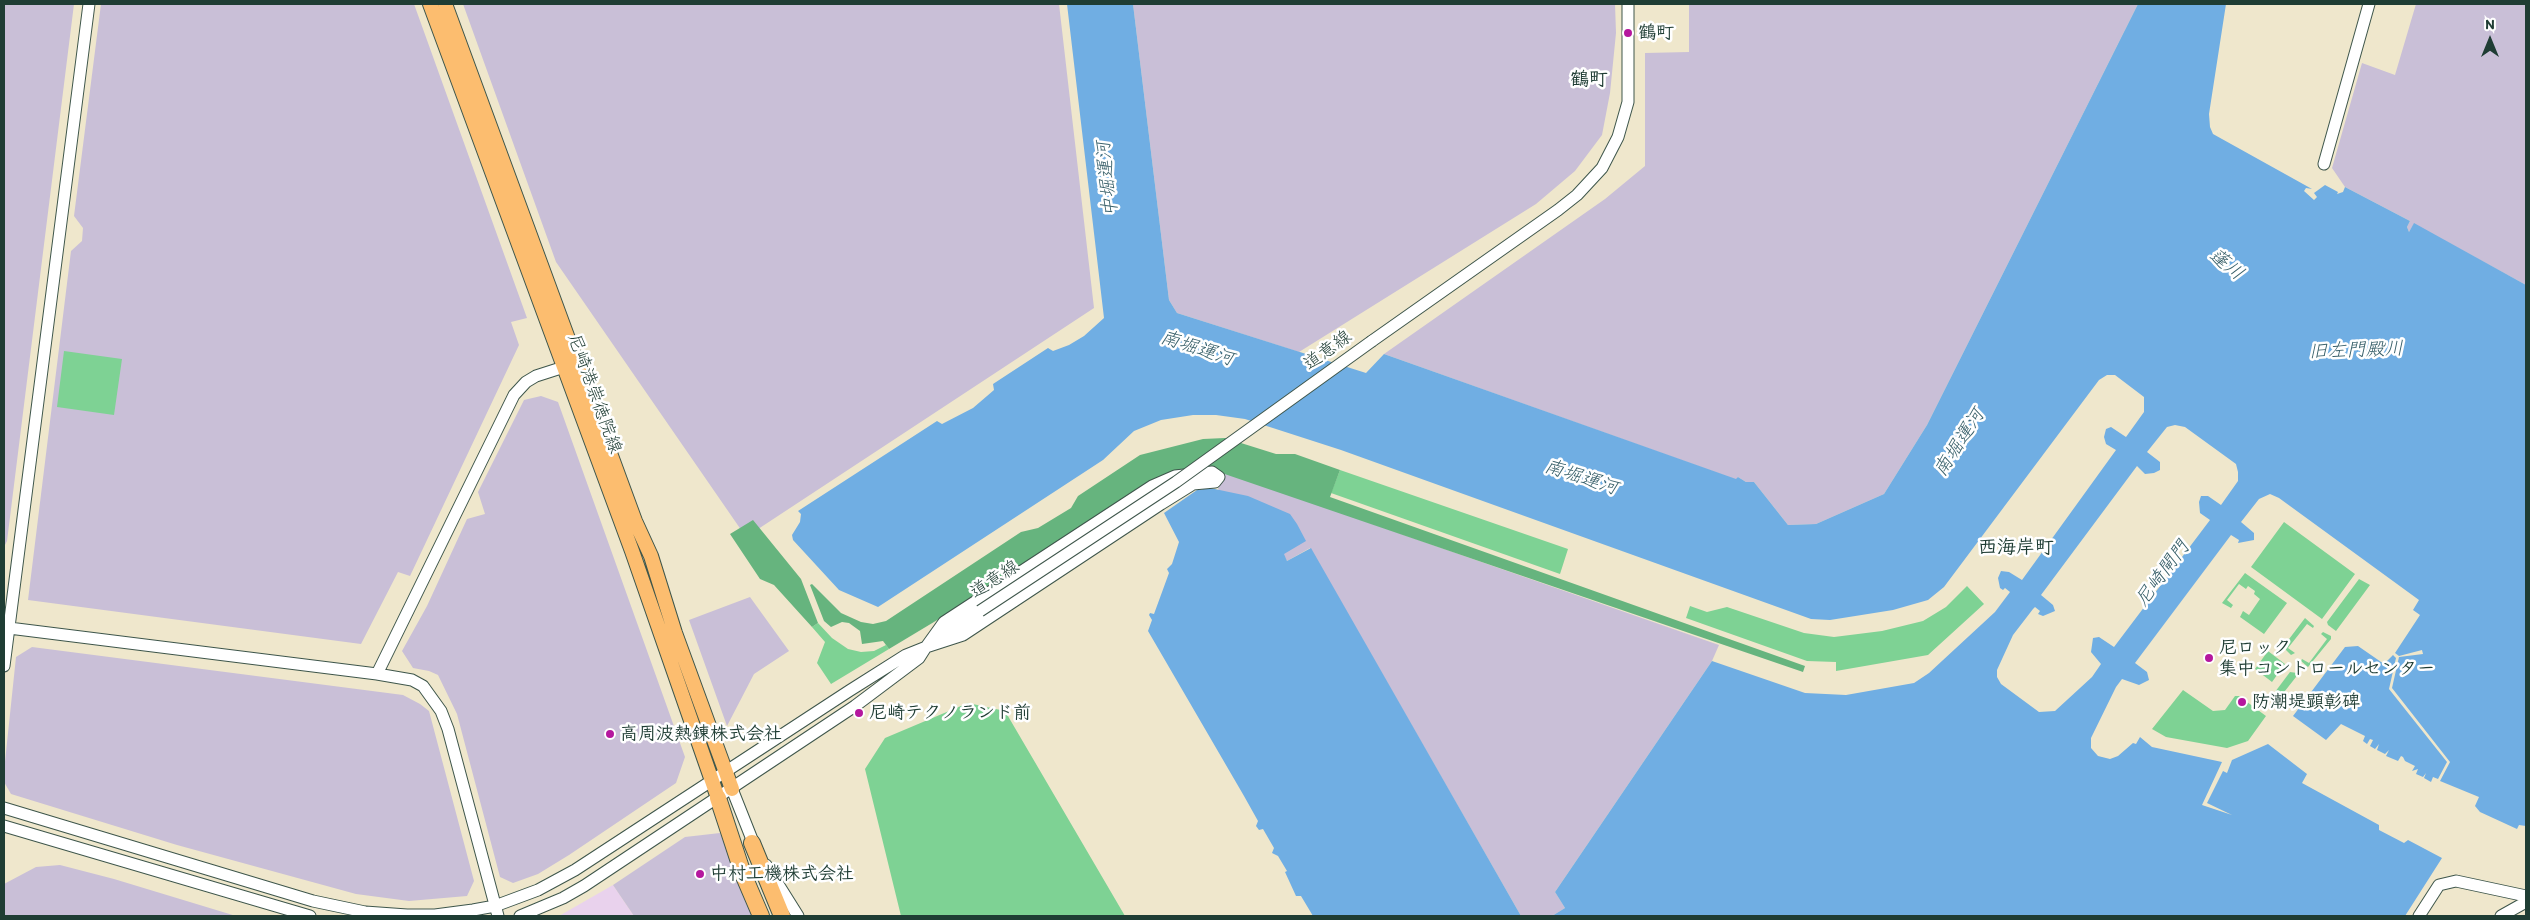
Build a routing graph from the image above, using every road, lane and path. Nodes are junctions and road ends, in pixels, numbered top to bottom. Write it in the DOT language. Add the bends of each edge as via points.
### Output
graph roads {
  1 [pos="89,4"];
  2 [pos="430,4"];
  3 [pos="445,4"];
  4 [pos="1628,4"];
  5 [pos="2369,4"];
  6 [pos="2324,164"];
  7 [pos="564,367"];
  8 [pos="10,628"];
  9 [pos="926,647"];
  10 [pos="4,666"];
  11 [pos="377,674"];
  12 [pos="726,772"];
  13 [pos="712,781"];
  14 [pos="725,793"];
  15 [pos="4,808"];
  16 [pos="4,826"];
  17 [pos="752,843"];
  18 [pos="2526,896"];
  19 [pos="2526,902"];
  20 [pos="496,911"];
  21 [pos="310,916"];
  22 [pos="520,916"];
  23 [pos="761,916"];
  24 [pos="782,916"];
  25 [pos="798,916"];
  26 [pos="2419,916"];
  27 [pos="2501,916"];
  1 -- 8 [label="street"];
  2 -- 7 [label="main road, 尼崎港崇徳院線"];
  3 -- 12 [label="main road, 尼崎港崇徳院線" via="635,521 651,556 675,633"];
  4 -- 9 [label="street, 道意線, bridge" via="1627,107 1618,137 1602,168 1577,195 1176,482"];
  5 -- 6 [label="street"];
  7 -- 11 [label="street" via="536,376 514,395"];
  7 -- 13 [label="main road, 尼崎港崇徳院線"];
  8 -- 10 [label="street"];
  8 -- 11 [label="street"];
  9 -- 9 [label="street" via="944,622 1152,486 1175,476 1212,472 1219,477 1215,482 1193,484 1160,504 963,635"];
  9 -- 12 [label="street, 道意線" via="906,655"];
  9 -- 14 [label="street, 道意線" via="919,658 855,706"];
  11 -- 20 [label="street" via="412,680 423,686 441,711"];
  12 -- 13 [label="street, 道意線"];
  12 -- 14 [label="main road, 尼崎港崇徳院線"];
  13 -- 14 [label="main road, 尼崎港崇徳院線"];
  13 -- 20 [label="street, 道意線" via="575,870"];
  14 -- 17 [label="street"];
  14 -- 22 [label="street, 道意線" via="584,886"];
  14 -- 23 [label="highway" via="743,874"];
  15 -- 20 [label="street, 道意線" via="313,901 365,912 407,916"];
  16 -- 21 [label="street"];
  17 -- 24 [label="highway"];
  17 -- 25 [label="street"];
  18 -- 26 [label="street" via="2456,881 2439,885"];
  19 -- 27 [label="street"];
}
